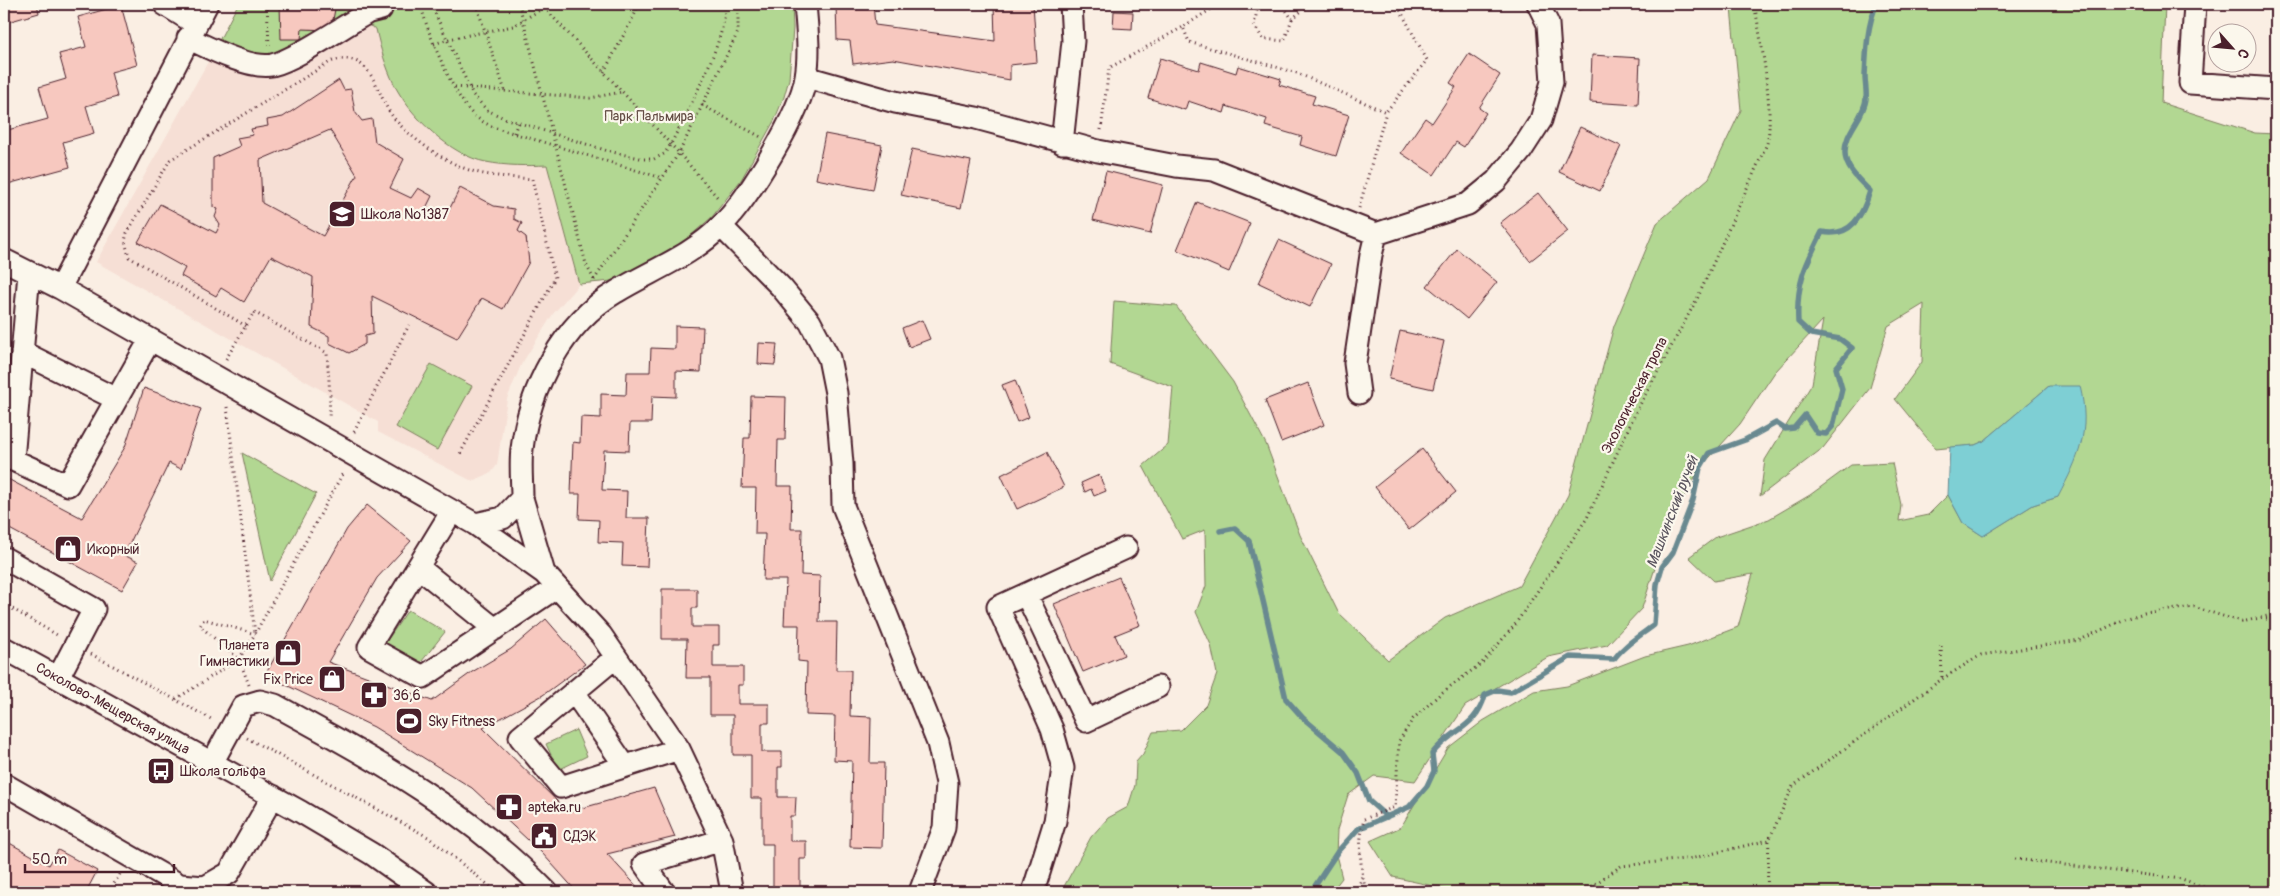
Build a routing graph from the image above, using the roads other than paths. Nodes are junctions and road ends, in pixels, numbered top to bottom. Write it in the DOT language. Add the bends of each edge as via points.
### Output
graph roads {
  1 [pos="164,4"];
  2 [pos="207,4"];
  3 [pos="805,4"];
  4 [pos="1071,4"];
  5 [pos="1538,4"];
  6 [pos="2195,4"];
  7 [pos="381,9"];
  8 [pos="192,31"];
  9 [pos="806,77"];
  10 [pos="2276,90"];
  11 [pos="1062,143"];
  12 [pos="726,220"];
  13 [pos="1376,234"];
  14 [pos="4,260"];
  15 [pos="29,273"];
  16 [pos="60,288"];
  17 [pos="150,340"];
  18 [pos="22,352"];
  19 [pos="1359,393"];
  20 [pos="116,399"];
  21 [pos="522,498"];
  22 [pos="452,511"];
  23 [pos="475,524"];
  24 [pos="1126,548"];
  25 [pos="4,558"];
  26 [pos="418,567"];
  27 [pos="550,580"];
  28 [pos="1026,594"];
  29 [pos="495,629"];
  30 [pos="4,648"];
  31 [pos="616,657"];
  32 [pos="58,678"];
  33 [pos="1158,687"];
  34 [pos="574,692"];
  35 [pos="679,749"];
  36 [pos="212,763"];
  37 [pos="625,766"];
  38 [pos="4,784"];
  39 [pos="273,796"];
  40 [pos="722,840"];
  41 [pos="422,891"];
  42 [pos="548,892"];
  43 [pos="664,892"];
  44 [pos="732,892"];
  45 [pos="920,892"];
  46 [pos="1033,892"];
  1 -- 8 [label="street"];
  2 -- 8 [label="street"];
  3 -- 9 [label="street"];
  4 -- 11 [label="street" via="1073,40"];
  5 -- 13 [label="street" via="1548,24 1552,82 1541,120 1521,151 1496,181 1468,204"];
  6 -- 10 [label="street" via="2190,83"];
  7 -- 8 [label="street" via="369,12 271,65 253,64 214,50"];
  8 -- 16 [label="street"];
  9 -- 11 [label="street" via="895,102 976,118"];
  9 -- 12 [label="street" via="777,145"];
  11 -- 13 [label="street" via="1176,166 1214,170"];
  12 -- 21 [label="street" via="692,249 603,300 579,320 564,340 533,401 522,449"];
  12 -- 45 [label="street" via="810,322 829,358 836,393 843,506 938,743 947,783 944,828"];
  13 -- 19 [label="street" via="1355,363"];
  14 -- 15 [label="street"];
  15 -- 16 [label="street"];
  15 -- 18 [label="street"];
  16 -- 17 [label="street"];
  17 -- 20 [label="street"];
  17 -- 22 [label="street"];
  18 -- 20 [label="street"];
  18 -- 20 [label="street" via="13,460 68,485"];
  21 -- 23 [label="street" via="503,518"];
  21 -- 27 [label="street"];
  22 -- 23 [label="street"];
  22 -- 26 [label="street"];
  23 -- 27 [label="street"];
  24 -- 28 [label="street"];
  25 -- 32 [label="street" via="94,609"];
  26 -- 29 [label="street"];
  26 -- 29 [label="street" via="369,647 423,678"];
  27 -- 29 [label="street"];
  27 -- 31 [label="street" via="601,635"];
  28 -- 33 [label="street" via="1086,721"];
  28 -- 46 [label="street" via="998,607 1052,729 1063,768 1055,822"];
  30 -- 32 [label="street, Соколово-Мещерская улица"];
  31 -- 34 [label="street"];
  31 -- 35 [label="street"];
  32 -- 36 [label="street, Соколово-Мещерская улица"];
  34 -- 37 [label="street"];
  34 -- 37 [label="street" via="520,737 561,787"];
  35 -- 37 [label="street"];
  35 -- 40 [label="street"];
  36 -- 39 [label="street, Соколово-Мещерская улица"];
  36 -- 42 [label="street" via="243,706 260,701 275,705 392,769 441,801 488,837"];
  38 -- 39 [label="street" via="180,885 205,887 229,873"];
  39 -- 41 [label="street, Соколово-Мещерская улица" via="372,854"];
  40 -- 43 [label="street" via="644,864"];
  40 -- 44 [label="street"];
}
